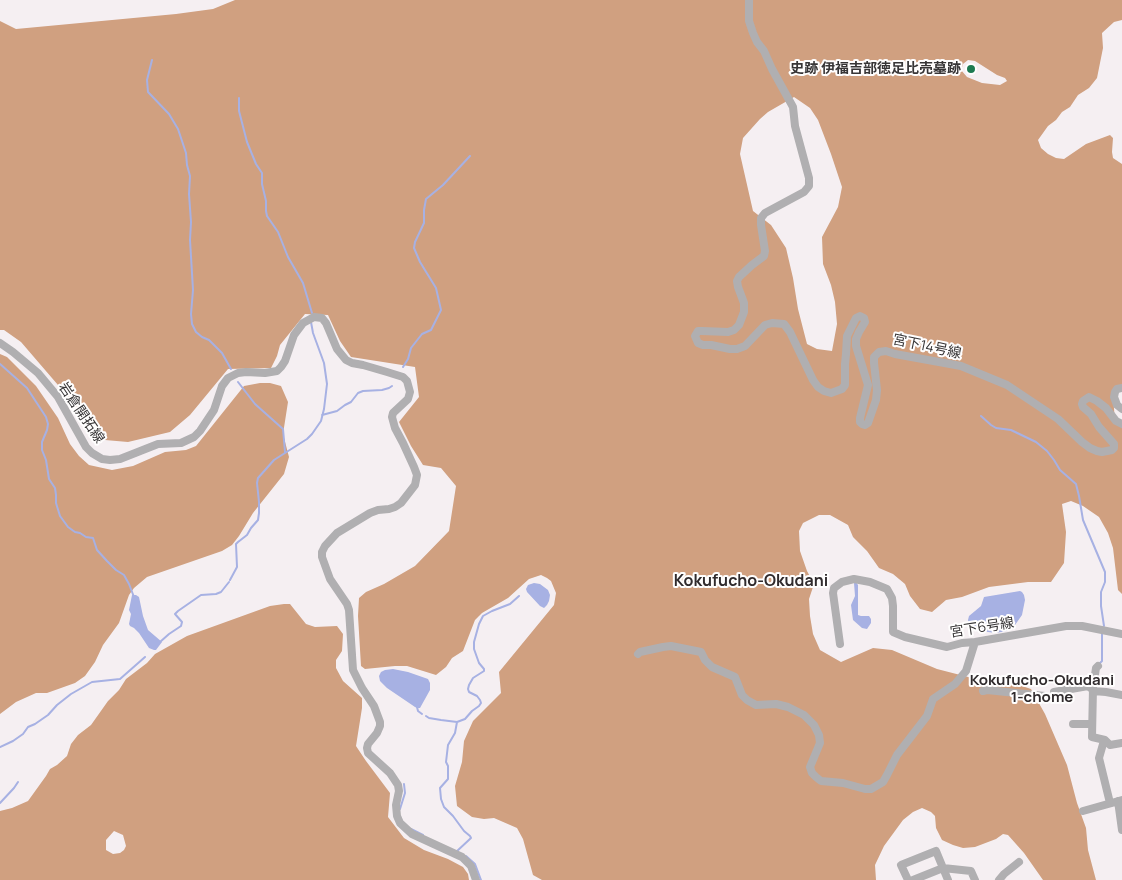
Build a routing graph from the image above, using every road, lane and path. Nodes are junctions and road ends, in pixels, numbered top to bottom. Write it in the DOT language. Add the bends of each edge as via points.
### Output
graph roads {
  1 [pos="749,0"];
  2 [pos="0,344"];
  3 [pos="1122,388"];
  4 [pos="1122,409"];
  5 [pos="1122,424"];
  6 [pos="1122,634"];
  7 [pos="975,642"];
  8 [pos="840,644"];
  9 [pos="638,654"];
  10 [pos="1098,666"];
  11 [pos="983,691"];
  12 [pos="1094,691"];
  13 [pos="1054,692"];
  14 [pos="1122,695"];
  15 [pos="1045,696"];
  16 [pos="1073,724"];
  17 [pos="1092,724"];
  18 [pos="1106,742"];
  19 [pos="1122,743"];
  20 [pos="1120,800"];
  21 [pos="1110,803"];
  22 [pos="1083,811"];
  23 [pos="1122,830"];
  24 [pos="1019,862"];
  25 [pos="943,868"];
  26 [pos="476,880"];
  27 [pos="908,880"];
  28 [pos="913,880"];
  29 [pos="948,880"];
  30 [pos="975,880"];
  31 [pos="999,880"];
  1 -- 5 [label="street, 宮下14号線" via="748,21 793,106 809,186 804,192 765,212 761,218 764,256 737,281 744,303 739,325 728,332 698,331 695,336 698,343 737,349 745,346 765,325 784,324 818,388 831,394 845,385 847,336 860,316 865,322 858,332 856,346 868,386 860,418 862,424 868,423 876,400 874,356 886,351 961,366 1008,385 1097,451 1112,450 1114,444 1099,428 1083,401 1092,398"];
  2 -- 26 [label="street, 岩倉開拓線" via="38,373 58,397 86,447 102,459 110,460 158,444 181,443 194,437 214,410 228,378 238,373 277,371 285,361 294,335 303,323 314,317 322,318 326,323 337,349 346,360 407,381 408,399 392,417 417,475 415,485 395,507 370,513 338,533 325,546 322,556 330,579 349,610 353,670 379,717 380,726 368,744 368,753 398,785 396,805 400,822 412,834 462,857 471,866"];
  3 -- 4 [label="street" via="1117,389 1114,397"];
  6 -- 7 [label="street, 宮下6号線" via="1066,626"];
  7 -- 8 [label="street, 宮下6号線" via="947,647 893,632 892,598 887,589 854,579 834,588"];
  7 -- 9 [label="street" via="966,671 955,684 933,699 927,716 897,755 888,775 871,789 816,777 810,767 820,743 814,725 804,715 788,707 747,700 735,677 712,667 701,652 671,646"];
  10 -- 12 [label="street"];
  11 -- 15 [label="street"];
  12 -- 13 [label="street" via="1085,686"];
  12 -- 14 [label="street"];
  12 -- 17 [label="street"];
  16 -- 17 [label="street"];
  17 -- 18 [label="street" via="1092,738"];
  18 -- 19 [label="street" via="1110,745"];
  18 -- 21 [label="street" via="1099,758"];
  20 -- 21 [label="street"];
  20 -- 23 [label="street"];
  21 -- 22 [label="street"];
  24 -- 31 [label="street"];
  25 -- 27 [label="street" via="936,851 900,865"];
  25 -- 28 [label="street"];
  25 -- 29 [label="street"];
  25 -- 30 [label="street" via="971,871"];
}
